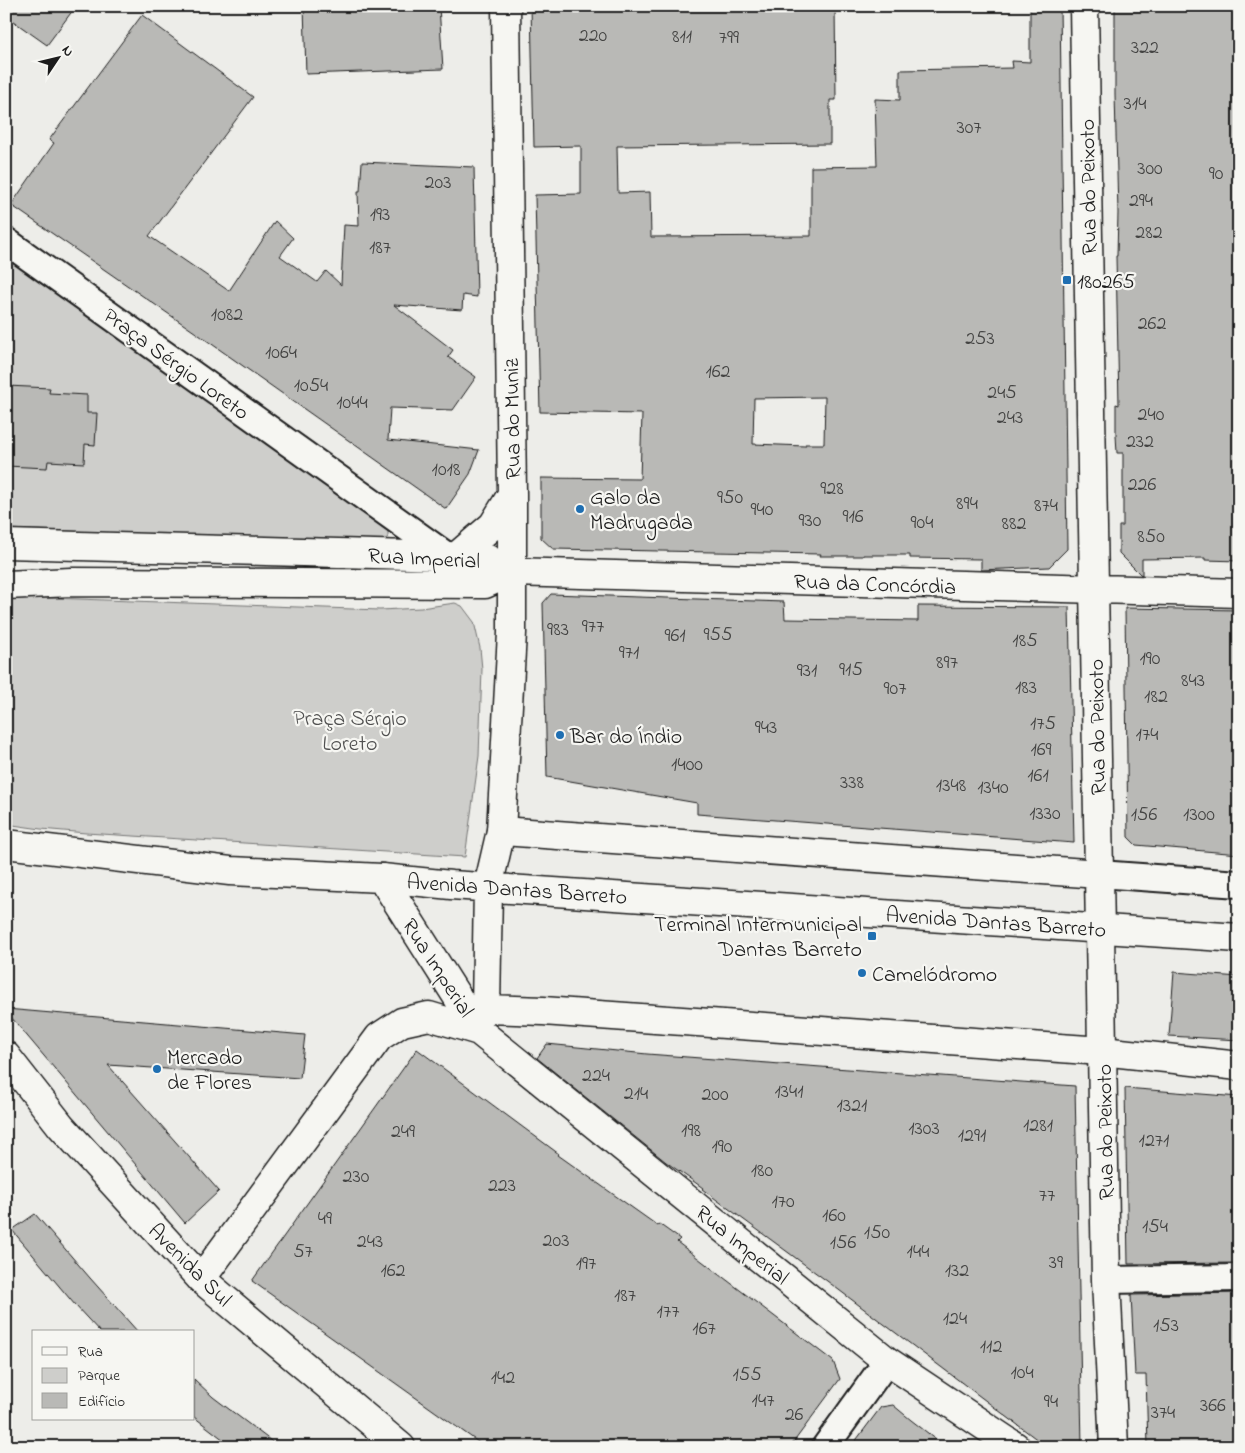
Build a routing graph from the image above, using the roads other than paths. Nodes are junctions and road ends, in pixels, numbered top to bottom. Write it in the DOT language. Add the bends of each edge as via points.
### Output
graph roads {
  1 [pos="506,6"];
  2 [pos="1084,6"];
  3 [pos="6,241"];
  4 [pos="512,494"];
  5 [pos="6,544"];
  6 [pos="452,556"];
  7 [pos="512,572"];
  8 [pos="6,584"];
  9 [pos="447,584"];
  10 [pos="1094,590"];
  11 [pos="1239,593"];
  12 [pos="501,831"];
  13 [pos="6,844"];
  14 [pos="1099,874"];
  15 [pos="382,878"];
  16 [pos="1239,884"];
  17 [pos="488,887"];
  18 [pos="1100,928"];
  19 [pos="1239,938"];
  20 [pos="483,1020"];
  21 [pos="1102,1051"];
  22 [pos="6,1056"];
  23 [pos="1239,1066"];
  24 [pos="1239,1278"];
  25 [pos="201,1279"];
  26 [pos="1106,1280"];
  27 [pos="887,1361"];
  28 [pos="401,1447"];
  29 [pos="825,1447"];
  30 [pos="1016,1447"];
  31 [pos="1114,1447"];
  1 -- 4 [label="main road, Rua do Muniz"];
  2 -- 10 [label="main road, Rua do Peixoto"];
  3 -- 6 [label="street, Praça Sérgio Loreto"];
  4 -- 6 [label="main road" via="493,525"];
  4 -- 7 [label="main road, Rua do Muniz"];
  5 -- 6 [label="main road, Rua Imperial"];
  6 -- 7 [label="main road, Rua Imperial" via="486,558"];
  6 -- 9 [label="street"];
  7 -- 9 [label="main road, Rua Imperial" via="485,584"];
  7 -- 10 [label="main road, Rua da Concórdia"];
  7 -- 12 [label="main road, Rua do Muniz" via="512,633"];
  8 -- 9 [label="main road, Rua Imperial"];
  10 -- 11 [label="main road, Rua da Concórdia"];
  10 -- 14 [label="main road, Rua do Peixoto"];
  12 -- 14 [label="main road"];
  12 -- 17 [label="main road, Rua Imperial"];
  13 -- 15 [label="main road, Avenida Dantas Barreto" via="230,871"];
  14 -- 16 [label="street"];
  14 -- 18 [label="main road, Rua do Peixoto"];
  15 -- 17 [label="main road, Avenida Dantas Barreto"];
  15 -- 20 [label="main road, Rua Imperial"];
  17 -- 18 [label="main road, Avenida Dantas Barreto"];
  17 -- 20 [label="main road, Rua Imperial"];
  18 -- 19 [label="main road, Avenida Dantas Barreto"];
  18 -- 21 [label="main road, Rua do Peixoto"];
  20 -- 21 [label="main road" via="553,1012"];
  20 -- 25 [label="main road" via="429,1016 402,1022 379,1037"];
  20 -- 27 [label="main road, Rua Imperial"];
  21 -- 23 [label="main road"];
  21 -- 26 [label="main road, Rua do Peixoto"];
  22 -- 25 [label="main road, Avenida Sul" via="61,1126"];
  24 -- 26 [label="street"];
  25 -- 28 [label="main road, Avenida Sul"];
  26 -- 31 [label="main road, Rua do Peixoto"];
  27 -- 29 [label="street"];
  27 -- 30 [label="main road, Rua Imperial"];
}
